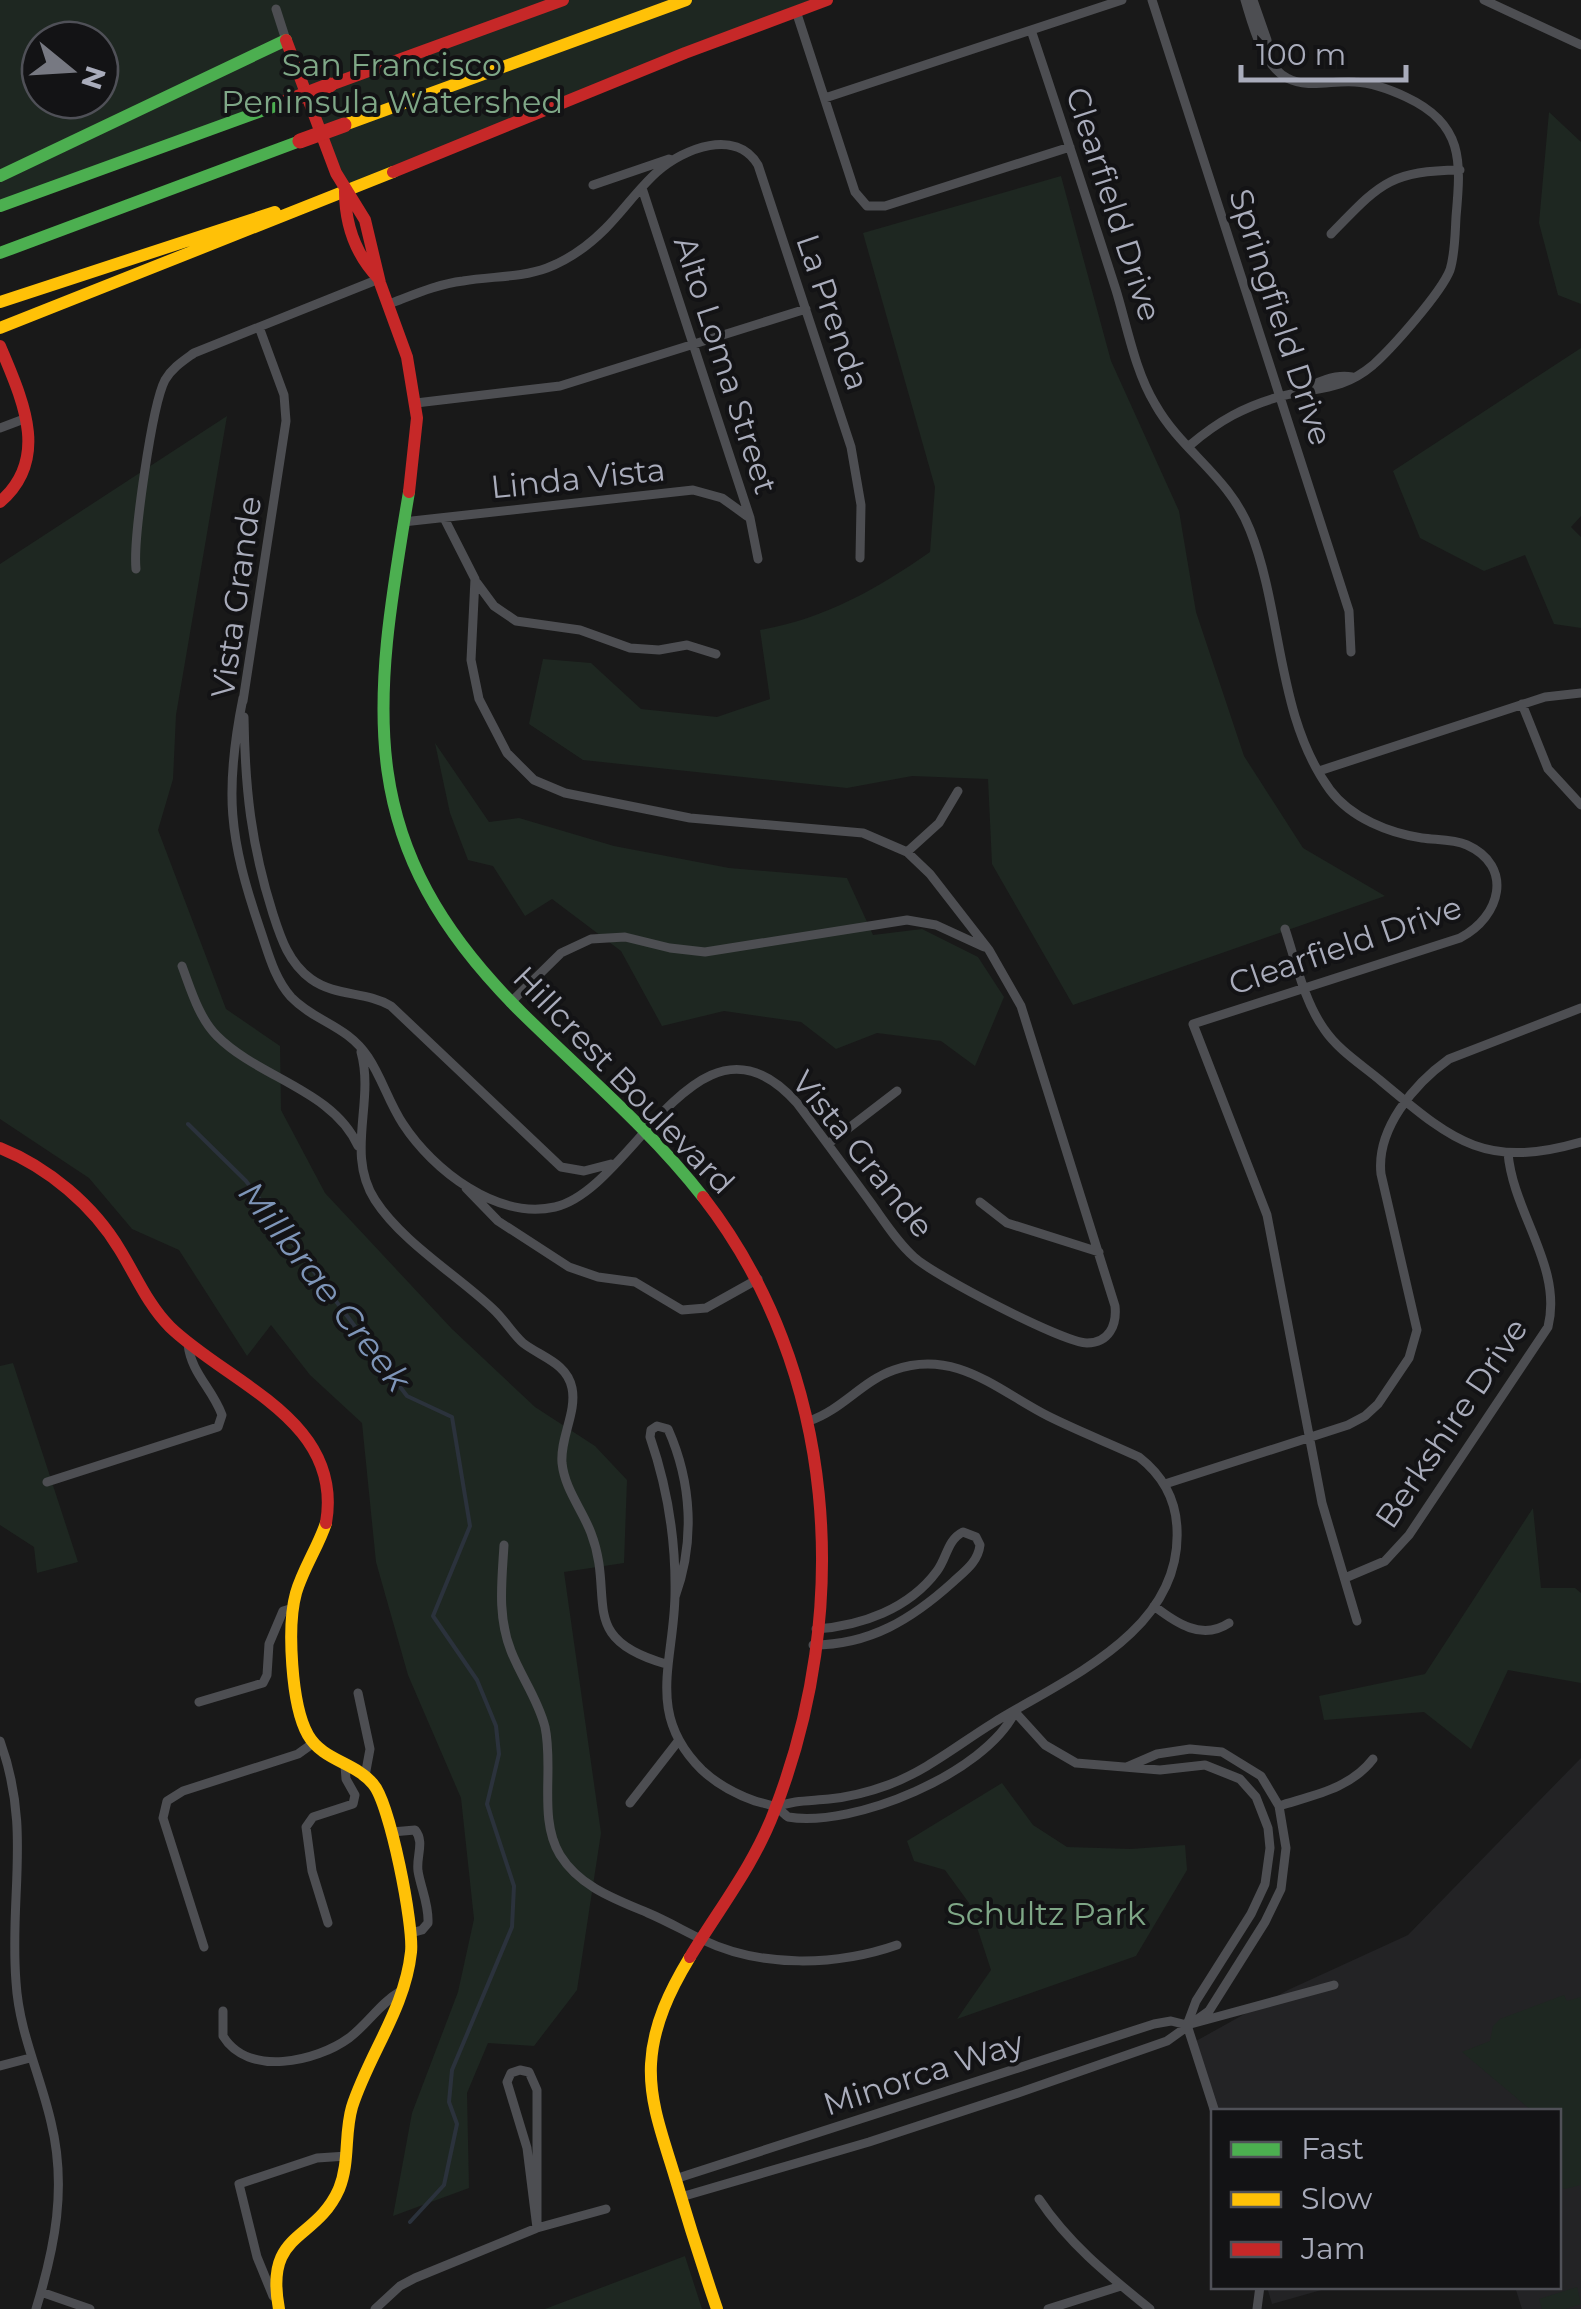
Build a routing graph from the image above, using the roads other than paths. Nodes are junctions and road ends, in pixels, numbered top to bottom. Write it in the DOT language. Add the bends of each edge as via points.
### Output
graph roads {
  1 [pos="563,0"];
  2 [pos="686,0"];
  3 [pos="827,0"];
  4 [pos="1122,0"];
  5 [pos="1152,0"];
  6 [pos="1244,0"];
  7 [pos="1253,0"];
  8 [pos="1484,0"];
  9 [pos="276,9"];
  10 [pos="796,11"];
  11 [pos="1031,30"];
  12 [pos="286,40"];
  13 [pos="1581,45"];
  14 [pos="1266,51"];
  15 [pos="825,98"];
  16 [pos="1070,147"];
  17 [pos="686,154"];
  18 [pos="1460,170"];
  19 [pos="0,176"];
  20 [pos="594,186"];
  21 [pos="642,188"];
  22 [pos="345,191"];
  23 [pos="0,206"];
  24 [pos="296,212"];
  25 [pos="1331,234"];
  26 [pos="0,253"];
  27 [pos="379,278"];
  28 [pos="0,302"];
  29 [pos="389,304"];
  30 [pos="806,310"];
  31 [pos="259,327"];
  32 [pos="0,328"];
  33 [pos="694,345"];
  34 [pos="1,350"];
  35 [pos="1280,396"];
  36 [pos="416,403"];
  37 [pos="24,420"];
  38 [pos="0,428"];
  39 [pos="1190,446"];
  40 [pos="0,502"];
  41 [pos="444,518"];
  42 [pos="750,518"];
  43 [pos="404,522"];
  44 [pos="860,558"];
  45 [pos="758,559"];
  46 [pos="136,569"];
  47 [pos="474,579"];
  48 [pos="1351,652"];
  49 [pos="716,654"];
  50 [pos="1581,693"];
  51 [pos="243,698"];
  52 [pos="1522,704"];
  53 [pos="1318,770"];
  54 [pos="958,790"];
  55 [pos="1581,805"];
  56 [pos="907,852"];
  57 [pos="1284,929"];
  58 [pos="989,950"];
  59 [pos="182,966"];
  60 [pos="1305,988"];
  61 [pos="510,1002"];
  62 [pos="1581,1008"];
  63 [pos="357,1042"];
  64 [pos="897,1091"];
  65 [pos="1407,1102"];
  66 [pos="644,1132"];
  67 [pos="1581,1142"];
  68 [pos="828,1144"];
  69 [pos="0,1148"];
  70 [pos="360,1148"];
  71 [pos="1508,1153"];
  72 [pos="614,1163"];
  73 [pos="460,1182"];
  74 [pos="980,1202"];
  75 [pos="1098,1252"];
  76 [pos="758,1279"];
  77 [pos="187,1341"];
  78 [pos="809,1421"];
  79 [pos="1310,1438"];
  80 [pos="47,1482"];
  81 [pos="1165,1484"];
  82 [pos="504,1545"];
  83 [pos="1345,1578"];
  84 [pos="675,1598"];
  85 [pos="1154,1606"];
  86 [pos="293,1608"];
  87 [pos="1357,1621"];
  88 [pos="1228,1623"];
  89 [pos="815,1637"];
  90 [pos="666,1664"];
  91 [pos="358,1693"];
  92 [pos="199,1702"];
  93 [pos="1015,1712"];
  94 [pos="680,1740"];
  95 [pos="0,1741"];
  96 [pos="312,1744"];
  97 [pos="1372,1759"];
  98 [pos="346,1766"];
  99 [pos="1128,1766"];
  100 [pos="365,1776"];
  101 [pos="630,1802"];
  102 [pos="1279,1806"];
  103 [pos="776,1807"];
  104 [pos="392,1832"];
  105 [pos="328,1924"];
  106 [pos="411,1933"];
  107 [pos="702,1940"];
  108 [pos="897,1945"];
  109 [pos="204,1947"];
  110 [pos="1334,1985"];
  111 [pos="401,1991"];
  112 [pos="223,2011"];
  113 [pos="1187,2025"];
  114 [pos="30,2058"];
  115 [pos="0,2066"];
  116 [pos="1214,2109"];
  117 [pos="347,2156"];
  118 [pos="675,2179"];
  119 [pos="680,2197"];
  120 [pos="1040,2199"];
  121 [pos="606,2209"];
  122 [pos="537,2228"];
  123 [pos="1120,2286"];
  124 [pos="41,2292"];
  125 [pos="279,2308"];
  126 [pos="36,2309"];
  127 [pos="90,2309"];
  128 [pos="375,2309"];
  129 [pos="717,2309"];
  130 [pos="1048,2309"];
  131 [pos="1150,2309"];
  1 -- 23 [label="main road, bridge"];
  2 -- 26 [label="main road, bridge"];
  3 -- 10 [label="main road"];
  4 -- 11 [label="street"];
  5 -- 35 [label="street, Springfield Drive"];
  6 -- 14 [label="street"];
  7 -- 14 [label="street"];
  8 -- 13 [label="street"];
  9 -- 12 [label="street"];
  10 -- 15 [label="street"];
  10 -- 22 [label="main road"];
  11 -- 15 [label="street"];
  11 -- 16 [label="street, Clearfield Drive"];
  12 -- 19 [label="main road"];
  12 -- 22 [label="main road, Hillcrest Boulevard"];
  14 -- 18 [label="street" via="1284,76 1302,84 1376,85 1428,108 1447,126"];
  15 -- 16 [label="street" via="855,192 867,206 885,206"];
  16 -- 39 [label="street, Clearfield Drive" via="1153,403"];
  17 -- 20 [label="street, La Prenda"];
  17 -- 21 [label="street, La Prenda"];
  17 -- 30 [label="street, La Prenda" via="728,143 752,155"];
  18 -- 25 [label="street" via="1410,172 1386,182"];
  18 -- 35 [label="street" via="1450,271 1438,291 1372,366 1346,383"];
  21 -- 29 [label="street, La Prenda" via="587,245 548,268 443,284"];
  21 -- 33 [label="street, Alto Loma Street"];
  22 -- 24 [label="main road"];
  22 -- 27 [label="main road, Hillcrest Boulevard" via="348,227 365,266"];
  24 -- 28 [label="main road" via="284,209"];
  24 -- 32 [label="main road"];
  27 -- 29 [label="main road, Hillcrest Boulevard"];
  27 -- 31 [label="street"];
  29 -- 36 [label="main road, Hillcrest Boulevard"];
  30 -- 33 [label="street"];
  30 -- 44 [label="street, La Prenda" via="857,475"];
  31 -- 46 [label="street" via="194,353 163,384"];
  31 -- 51 [label="street, Vista Grande" via="284,394 286,421"];
  33 -- 36 [label="street" via="560,386"];
  33 -- 42 [label="street, Alto Loma Street"];
  34 -- 37 [label="main road"];
  35 -- 39 [label="street" via="1223,418"];
  35 -- 48 [label="street, Springfield Drive" via="1349,611"];
  36 -- 43 [label="main road, Hillcrest Boulevard"];
  37 -- 38 [label="street"];
  37 -- 40 [label="main road" via="30,448 25,475"];
  39 -- 53 [label="street, Clearfield Drive" via="1233,496 1252,534 1292,700"];
  41 -- 42 [label="street, Linda Vista" via="693,490 722,498"];
  41 -- 43 [label="street, Linda Vista"];
  41 -- 47 [label="street, Vista Grande"];
  42 -- 45 [label="street, Alto Loma Street"];
  43 -- 61 [label="main road, Hillcrest Boulevard" via="379,691 388,787 436,911"];
  47 -- 49 [label="street" via="516,622 580,630 630,648 687,644"];
  47 -- 56 [label="street, Vista Grande" via="471,660 479,700 507,753 534,780 690,818 848,830"];
  50 -- 52 [label="street"];
  51 -- 63 [label="street" via="230,792 249,897 282,985 302,1007"];
  51 -- 72 [label="street, Vista Grande" via="252,842 291,959 328,988 390,1006 561,1167 584,1172"];
  52 -- 53 [label="street"];
  52 -- 55 [label="street" via="1548,768"];
  53 -- 60 [label="street, Clearfield Drive" via="1343,804 1379,826 1470,846 1485,858 1497,890 1494,907 1474,931"];
  54 -- 56 [label="street" via="939,822"];
  56 -- 58 [label="street, Vista Grande"];
  57 -- 60 [label="street"];
  58 -- 61 [label="street" via="936,925 906,920 705,952 608,936 561,953"];
  58 -- 75 [label="street, Vista Grande" via="1030,1030"];
  59 -- 70 [label="street" via="215,1034 336,1114"];
  60 -- 65 [label="street" via="1334,1042"];
  60 -- 79 [label="street, Clearfield Drive" via="1193,1024 1267,1215"];
  61 -- 66 [label="main road, Hillcrest Boulevard"];
  62 -- 65 [label="street" via="1448,1059"];
  63 -- 70 [label="street" via="364,1067"];
  63 -- 73 [label="street" via="406,1128"];
  64 -- 68 [label="street"];
  65 -- 71 [label="street" via="1455,1138"];
  65 -- 79 [label="street" via="1379,1158 1415,1314 1415,1344 1365,1416"];
  66 -- 68 [label="street, Vista Grande" via="697,1082 742,1072 785,1089"];
  66 -- 72 [label="street, Vista Grande"];
  66 -- 76 [label="main road, Hillcrest Boulevard" via="716,1213"];
  67 -- 71 [label="street"];
  68 -- 75 [label="street, Vista Grande" via="926,1268 1089,1343 1111,1332 1116,1320"];
  69 -- 77 [label="main road" via="28,1162 94,1216 158,1313"];
  70 -- 90 [label="street" via="366,1181 385,1213 568,1376 573,1390 562,1463 592,1535 604,1618 620,1645"];
  71 -- 83 [label="street, Berkshire Drive" via="1516,1196 1552,1293 1548,1327 1409,1535 1385,1562"];
  72 -- 73 [label="street" via="582,1195 539,1210 508,1205"];
  73 -- 76 [label="street" via="498,1221 568,1267 636,1282 682,1310 706,1308"];
  74 -- 75 [label="street" via="1007,1224"];
  76 -- 78 [label="main road, Hillcrest Boulevard"];
  77 -- 80 [label="street" via="196,1375 220,1408 218,1427"];
  77 -- 86 [label="main road" via="274,1404 316,1457 328,1514"];
  78 -- 81 [label="street" via="890,1370 942,1364 973,1371 1139,1458"];
  78 -- 89 [label="main road, Hillcrest Boulevard" via="822,1524"];
  79 -- 81 [label="street"];
  79 -- 83 [label="street, Clearfield Drive"];
  81 -- 85 [label="street" via="1177,1546"];
  82 -- 107 [label="street" via="504,1630 546,1729 554,1842 582,1880"];
  83 -- 87 [label="street, Clearfield Drive"];
  84 -- 84 [label="street" via="686,1561 688,1512 673,1442 668,1429 657,1426 650,1437 672,1514"];
  84 -- 90 [label="street"];
  85 -- 88 [label="street" via="1199,1631"];
  85 -- 93 [label="street" via="1114,1648"];
  86 -- 92 [label="street" via="284,1611 273,1633 263,1683"];
  86 -- 96 [label="main road" via="300,1715"];
  89 -- 89 [label="street" via="862,1638 912,1617 974,1562 976,1536 956,1535 936,1573 888,1612"];
  89 -- 103 [label="main road, Hillcrest Boulevard" via="794,1754"];
  90 -- 94 [label="street" via="668,1703"];
  91 -- 100 [label="street" via="370,1749"];
  93 -- 99 [label="street" via="1061,1756 1092,1766"];
  93 -- 103 [label="street" via="890,1784"];
  93 -- 103 [label="street" via="1004,1731 970,1758 896,1800 815,1818 788,1817"];
  94 -- 101 [label="street"];
  94 -- 103 [label="street" via="712,1779"];
  95 -- 114 [label="street" via="20,1836 15,1976"];
  96 -- 98 [label="main road"];
  96 -- 109 [label="street" via="168,1801 163,1818"];
  97 -- 102 [label="street" via="1342,1786"];
  98 -- 100 [label="main road"];
  98 -- 105 [label="street" via="354,1804 314,1817 306,1827"];
  99 -- 102 [label="street" via="1156,1754 1222,1752 1261,1776"];
  99 -- 113 [label="street" via="1205,1765 1229,1772 1256,1797 1268,1828 1269,1868 1259,1899"];
  100 -- 104 [label="main road" via="382,1796"];
  102 -- 113 [label="street" via="1286,1848 1274,1906 1209,2011"];
  103 -- 107 [label="main road, Hillcrest Boulevard" via="746,1872"];
  104 -- 106 [label="main road"];
  104 -- 106 [label="street" via="415,1830 421,1839 418,1871 428,1923"];
  106 -- 111 [label="main road"];
  107 -- 108 [label="street" via="762,1957 803,1960 854,1957"];
  107 -- 118 [label="main road, Hillcrest Boulevard" via="662,2010 651,2056 653,2104"];
  110 -- 113 [label="street, Minorca Way"];
  111 -- 112 [label="street" via="345,2041 304,2058 263,2061 237,2053 223,2036"];
  111 -- 117 [label="main road" via="350,2113"];
  113 -- 116 [label="street"];
  113 -- 118 [label="street, Minorca Way" via="1154,2024"];
  113 -- 119 [label="street, Minorca Way" via="1166,2041 1020,2092"];
  114 -- 115 [label="street"];
  114 -- 124 [label="street" via="52,2124 59,2183 55,2239"];
  117 -- 125 [label="main road" via="340,2190 294,2235 278,2263"];
  117 -- 125 [label="street" via="316,2158 239,2184 257,2257"];
  118 -- 119 [label="main road, Hillcrest Boulevard"];
  119 -- 129 [label="main road, Hillcrest Boulevard"];
  120 -- 123 [label="street" via="1065,2235"];
  121 -- 122 [label="street"];
  122 -- 122 [label="street" via="537,2090 529,2072 520,2070 507,2082 528,2148"];
  122 -- 128 [label="street" via="415,2278"];
  123 -- 130 [label="street"];
  123 -- 131 [label="street"];
  124 -- 126 [label="street"];
  124 -- 127 [label="street"];
}
